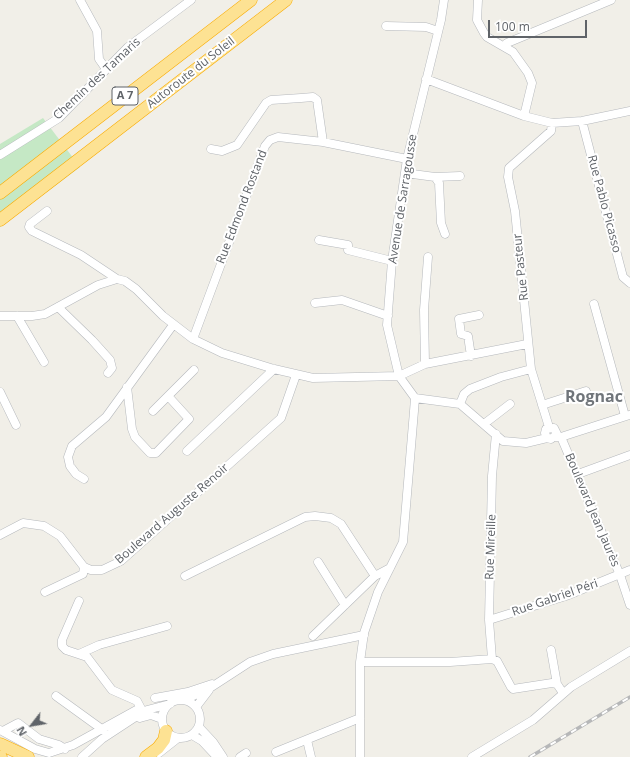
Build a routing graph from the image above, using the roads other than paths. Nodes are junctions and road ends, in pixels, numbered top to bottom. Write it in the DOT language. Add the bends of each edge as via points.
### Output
graph roads {
  1 [pos="80,0"];
  2 [pos="191,0"];
  3 [pos="251,0"];
  4 [pos="286,0"];
  5 [pos="444,0"];
  6 [pos="478,0"];
  7 [pos="612,0"];
  8 [pos="386,26"];
  9 [pos="438,31"];
  10 [pos="507,43"];
  11 [pos="106,69"];
  12 [pos="426,79"];
  13 [pos="630,111"];
  14 [pos="524,116"];
  15 [pos="582,121"];
  16 [pos="552,123"];
  17 [pos="323,142"];
  18 [pos="210,149"];
  19 [pos="0,155"];
  20 [pos="407,160"];
  21 [pos="405,173"];
  22 [pos="460,176"];
  23 [pos="435,177"];
  24 [pos="0,192"];
  25 [pos="47,211"];
  26 [pos="0,220"];
  27 [pos="445,234"];
  28 [pos="319,240"];
  29 [pos="428,257"];
  30 [pos="392,261"];
  31 [pos="118,279"];
  32 [pos="630,283"];
  33 [pos="315,304"];
  34 [pos="594,304"];
  35 [pos="58,307"];
  36 [pos="479,315"];
  37 [pos="0,316"];
  38 [pos="17,316"];
  39 [pos="388,316"];
  40 [pos="173,325"];
  41 [pos="193,339"];
  42 [pos="528,344"];
  43 [pos="471,356"];
  44 [pos="44,362"];
  45 [pos="425,364"];
  46 [pos="274,369"];
  47 [pos="531,369"];
  48 [pos="194,370"];
  49 [pos="108,373"];
  50 [pos="296,375"];
  51 [pos="400,376"];
  52 [pos="127,387"];
  53 [pos="586,391"];
  54 [pos="0,392"];
  55 [pos="168,396"];
  56 [pos="415,398"];
  57 [pos="460,404"];
  58 [pos="510,404"];
  59 [pos="542,405"];
  60 [pos="153,411"];
  61 [pos="628,415"];
  62 [pos="484,424"];
  63 [pos="16,425"];
  64 [pos="549,427"];
  65 [pos="496,434"];
  66 [pos="555,437"];
  67 [pos="187,452"];
  68 [pos="630,455"];
  69 [pos="578,474"];
  70 [pos="84,479"];
  71 [pos="0,535"];
  72 [pos="318,562"];
  73 [pos="84,567"];
  74 [pos="391,568"];
  75 [pos="630,570"];
  76 [pos="620,575"];
  77 [pos="185,576"];
  78 [pos="376,576"];
  79 [pos="45,592"];
  80 [pos="79,601"];
  81 [pos="345,605"];
  82 [pos="630,606"];
  83 [pos="489,620"];
  84 [pos="167,626"];
  85 [pos="364,635"];
  86 [pos="313,636"];
  87 [pos="99,645"];
  88 [pos="551,650"];
  89 [pos="630,651"];
  90 [pos="80,654"];
  91 [pos="492,659"];
  92 [pos="90,662"];
  93 [pos="360,662"];
  94 [pos="557,684"];
  95 [pos="214,685"];
  96 [pos="563,693"];
  97 [pos="56,696"];
  98 [pos="155,698"];
  99 [pos="185,700"];
  100 [pos="170,704"];
  101 [pos="196,707"];
  102 [pos="142,712"];
  103 [pos="360,718"];
  104 [pos="162,719"];
  105 [pos="199,727"];
  106 [pos="103,730"];
  107 [pos="1,731"];
  108 [pos="166,731"];
  109 [pos="192,736"];
  110 [pos="178,738"];
  111 [pos="308,740"];
  112 [pos="0,744"];
  113 [pos="65,749"];
  114 [pos="276,752"];
  115 [pos="21,757"];
  116 [pos="28,757"];
  117 [pos="82,757"];
  118 [pos="146,757"];
  119 [pos="153,757"];
  120 [pos="217,757"];
  121 [pos="223,757"];
  122 [pos="311,757"];
  123 [pos="360,757"];
  124 [pos="472,757"];
  1 -- 11 [label="street" via="97,31 99,59"];
  2 -- 11 [label="street, Chemin des Tamaris" via="128,47"];
  3 -- 24 [label="highway, Autoroute du Soleil / A 7"];
  4 -- 26 [label="highway, Autoroute du Soleil / A 7"];
  5 -- 9 [label="street, Avenue de Sarragousse"];
  6 -- 14 [label="street" via="477,20 486,37 513,52 532,83"];
  7 -- 10 [label="street"];
  8 -- 9 [label="street" via="426,27"];
  9 -- 12 [label="street, Avenue de Sarragousse"];
  11 -- 19 [label="street, Chemin des Tamaris" via="59,118"];
  12 -- 14 [label="street"];
  12 -- 20 [label="street, Avenue de Sarragousse"];
  13 -- 15 [label="street"];
  14 -- 16 [label="street"];
  15 -- 16 [label="street"];
  15 -- 32 [label="street, Rue Pablo Picasso" via="623,277"];
  16 -- 42 [label="street, Rue Pasteur" via="551,131 509,168 508,177 515,211"];
  17 -- 18 [label="street" via="317,100 313,97 271,100 266,103 237,144 222,151"];
  17 -- 20 [label="street, Rue Edmond Rostand"];
  17 -- 41 [label="street, Rue Edmond Rostand" via="278,137 270,140 265,146"];
  20 -- 21 [label="street, Avenue de Sarragousse"];
  21 -- 23 [label="street"];
  21 -- 30 [label="street, Avenue de Sarragousse"];
  22 -- 23 [label="street"];
  23 -- 27 [label="street" via="439,183 441,223"];
  25 -- 31 [label="street" via="30,224 32,231 81,255"];
  28 -- 30 [label="street" via="348,245 348,250"];
  29 -- 45 [label="street" via="424,310"];
  30 -- 39 [label="street, Avenue de Sarragousse"];
  31 -- 35 [label="street" via="98,285"];
  31 -- 40 [label="street" via="136,289"];
  33 -- 39 [label="street" via="342,300"];
  34 -- 61 [label="street"];
  35 -- 38 [label="street" via="45,314"];
  35 -- 49 [label="street" via="110,360 112,368"];
  36 -- 43 [label="street" via="459,319 461,334 468,336"];
  37 -- 38 [label="street"];
  38 -- 44 [label="street"];
  39 -- 51 [label="street, Avenue de Sarragousse" via="387,325"];
  40 -- 41 [label="street"];
  40 -- 52 [label="street"];
  41 -- 46 [label="street" via="222,352"];
  42 -- 43 [label="street"];
  42 -- 47 [label="street, Rue Pasteur"];
  43 -- 45 [label="street"];
  45 -- 51 [label="street"];
  46 -- 50 [label="street"];
  46 -- 67 [label="street"];
  47 -- 57 [label="street" via="470,389 464,394"];
  47 -- 59 [label="street, Rue Pasteur"];
  48 -- 55 [label="street"];
  50 -- 51 [label="street" via="313,378"];
  50 -- 73 [label="street, Boulevard Auguste Renoir" via="281,418 121,562 102,570"];
  51 -- 56 [label="street, Avenue de Sarragousse"];
  52 -- 55 [label="street" via="132,429 135,437 150,453 156,454 189,419"];
  52 -- 70 [label="street" via="106,417 72,446 68,457 70,466"];
  53 -- 59 [label="street"];
  54 -- 63 [label="street"];
  55 -- 60 [label="street"];
  56 -- 57 [label="street"];
  56 -- 74 [label="street" via="405,528 403,542"];
  57 -- 62 [label="street"];
  58 -- 62 [label="street"];
  59 -- 64 [label="street, Rue Pasteur"];
  61 -- 66 [label="street"];
  62 -- 65 [label="street"];
  64 -- 66 [label="street, Boulevard Jean Jaurès" via="555,429"];
  65 -- 66 [label="street" via="503,441 526,444"];
  65 -- 83 [label="street, Rue Mireille" via="492,476"];
  66 -- 69 [label="street, Boulevard Jean Jaurès"];
  68 -- 69 [label="street"];
  69 -- 76 [label="street, Boulevard Jean Jaurès"];
  71 -- 73 [label="street" via="23,523 44,526 60,536"];
  72 -- 81 [label="street"];
  73 -- 79 [label="street" via="83,574"];
  74 -- 78 [label="street"];
  74 -- 85 [label="street" via="378,592"];
  75 -- 76 [label="street, Rue Gabriel Péri"];
  76 -- 82 [label="street, Boulevard Jean Jaurès"];
  76 -- 83 [label="street, Rue Gabriel Péri" via="566,596"];
  77 -- 78 [label="street" via="305,517 314,516 331,518 341,524"];
  78 -- 81 [label="street"];
  80 -- 90 [label="street" via="61,643 66,650"];
  81 -- 86 [label="street"];
  83 -- 91 [label="street, Rue Mireille"];
  84 -- 87 [label="street"];
  85 -- 93 [label="street"];
  85 -- 95 [label="street" via="273,654 250,662"];
  87 -- 90 [label="street"];
  87 -- 92 [label="street"];
  88 -- 94 [label="street"];
  89 -- 96 [label="street"];
  90 -- 92 [label="street"];
  91 -- 93 [label="street" via="450,662"];
  91 -- 94 [label="street" via="497,661 514,689"];
  92 -- 102 [label="street" via="112,690 137,701"];
  93 -- 103 [label="street"];
  94 -- 96 [label="street"];
  95 -- 98 [label="street"];
  95 -- 99 [label="street"];
  95 -- 101 [label="street"];
  96 -- 124 [label="street" via="533,720"];
  97 -- 106 [label="street"];
  99 -- 100 [label="street"];
  99 -- 101 [label="street"];
  100 -- 102 [label="street"];
  100 -- 104 [label="street"];
  101 -- 105 [label="street" via="200,717"];
  102 -- 104 [label="street"];
  102 -- 106 [label="street"];
  102 -- 117 [label="street" via="102,739"];
  103 -- 111 [label="street"];
  103 -- 123 [label="street"];
  104 -- 108 [label="street"];
  105 -- 109 [label="street"];
  105 -- 121 [label="street"];
  106 -- 113 [label="street"];
  107 -- 113 [label="street" via="35,749 49,753"];
  107 -- 113 [label="street" via="18,723 39,739"];
  108 -- 110 [label="street"];
  108 -- 118 [label="highway" via="164,740 158,748"];
  109 -- 110 [label="street"];
  109 -- 120 [label="street" via="202,741"];
  110 -- 119 [label="street"];
  111 -- 114 [label="street"];
  111 -- 122 [label="street"];
  112 -- 115 [label="highway"];
  112 -- 116 [label="highway"];
}
